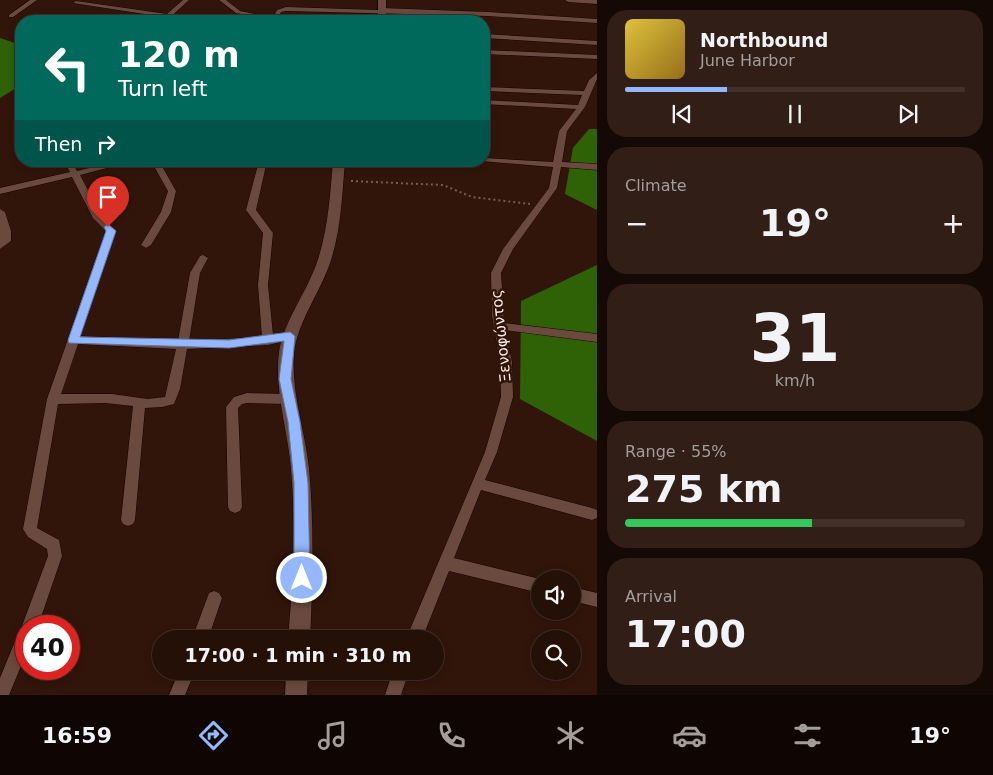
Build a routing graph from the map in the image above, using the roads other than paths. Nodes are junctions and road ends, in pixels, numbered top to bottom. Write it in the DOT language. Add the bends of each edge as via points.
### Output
graph roads {
  1 [pos="34,0"];
  2 [pos="181,0"];
  3 [pos="186,0"];
  4 [pos="222,0"];
  5 [pos="382,0"];
  6 [pos="568,0"];
  7 [pos="597,2"];
  8 [pos="76,3"];
  9 [pos="382,11"];
  10 [pos="161,15"];
  11 [pos="169,15"];
  12 [pos="250,15"];
  13 [pos="278,15"];
  14 [pos="382,15"];
  15 [pos="11,16"];
  16 [pos="597,22"];
  17 [pos="490,36"];
  18 [pos="597,43"];
  19 [pos="490,52"];
  20 [pos="597,57"];
  21 [pos="597,75"];
  22 [pos="490,88"];
  23 [pos="586,93"];
  24 [pos="490,102"];
  25 [pos="580,106"];
  26 [pos="490,160"];
  27 [pos="558,164"];
  28 [pos="71,167"];
  29 [pos="104,167"];
  30 [pos="159,167"];
  31 [pos="262,167"];
  32 [pos="339,167"];
  33 [pos="597,167"];
  34 [pos="74,174"];
  35 [pos="0,191"];
  36 [pos="0,212"];
  37 [pos="146,245"];
  38 [pos="0,246"];
  39 [pos="203,258"];
  40 [pos="500,326"];
  41 [pos="290,336"];
  42 [pos="597,338"];
  43 [pos="73,340"];
  44 [pos="268,341"];
  45 [pos="182,344"];
  46 [pos="53,399"];
  47 [pos="289,400"];
  48 [pos="139,404"];
  49 [pos="477,482"];
  50 [pos="235,507"];
  51 [pos="592,514"];
  52 [pos="128,520"];
  53 [pos="445,562"];
  54 [pos="531,584"];
  55 [pos="581,596"];
  56 [pos="214,598"];
  57 [pos="597,600"];
  58 [pos="34,615"];
  59 [pos="203,630"];
  60 [pos="300,630"];
  61 [pos="418,630"];
  62 [pos="15,661"];
  63 [pos="183,680"];
  64 [pos="297,680"];
  65 [pos="398,680"];
  66 [pos="1,695"];
  67 [pos="177,695"];
  68 [pos="296,695"];
  69 [pos="393,695"];
  1 -- 15 [label="street"];
  2 -- 3 [label="street"];
  3 -- 11 [label="street"];
  4 -- 12 [label="street" via="238,12"];
  5 -- 9 [label="street"];
  6 -- 7 [label="street"];
  8 -- 10 [label="street"];
  9 -- 13 [label="street" via="286,9 279,11"];
  9 -- 14 [label="street"];
  9 -- 16 [label="street"];
  17 -- 18 [label="street"];
  19 -- 20 [label="street"];
  21 -- 23 [label="street, Ξενοφώντος"];
  22 -- 23 [label="street"];
  23 -- 25 [label="street, Ξενοφώντος"];
  24 -- 25 [label="street"];
  25 -- 27 [label="street, Ξενοφώντος" via="563,131"];
  26 -- 27 [label="street"];
  27 -- 33 [label="street"];
  27 -- 40 [label="street, Ξενοφώντος" via="553,188 500,262 495,289"];
  28 -- 34 [label="street"];
  29 -- 34 [label="street"];
  30 -- 37 [label="street" via="172,190 166,212"];
  31 -- 44 [label="street" via="251,210 268,233 263,284"];
  32 -- 41 [label="street" via="334,231 317,281 300,309"];
  34 -- 35 [label="street"];
  34 -- 43 [label="street" via="98,218 111,231"];
  36 -- 38 [label="street" via="6,231 6,241"];
  39 -- 45 [label="street" via="195,273"];
  40 -- 42 [label="street"];
  40 -- 49 [label="street, Ξενοφώντος" via="508,397 492,452"];
  41 -- 44 [label="street"];
  41 -- 47 [label="street" via="285,379"];
  43 -- 45 [label="street"];
  43 -- 46 [label="street"];
  44 -- 45 [label="street"];
  45 -- 48 [label="street" via="170,401"];
  46 -- 48 [label="street" via="111,399"];
  46 -- 58 [label="street" via="30,529 54,545 55,556"];
  47 -- 50 [label="street" via="247,398 238,400 232,407"];
  47 -- 60 [label="street" via="301,483"];
  48 -- 52 [label="street"];
  49 -- 51 [label="street"];
  49 -- 53 [label="street, Ξενοφώντος"];
  53 -- 54 [label="street"];
  53 -- 61 [label="street, Ξενοφώντος"];
  55 -- 57 [label="street"];
  56 -- 59 [label="street"];
  62 -- 66 [label="street"];
  63 -- 67 [label="street"];
  64 -- 68 [label="street"];
  65 -- 69 [label="street"];
}
